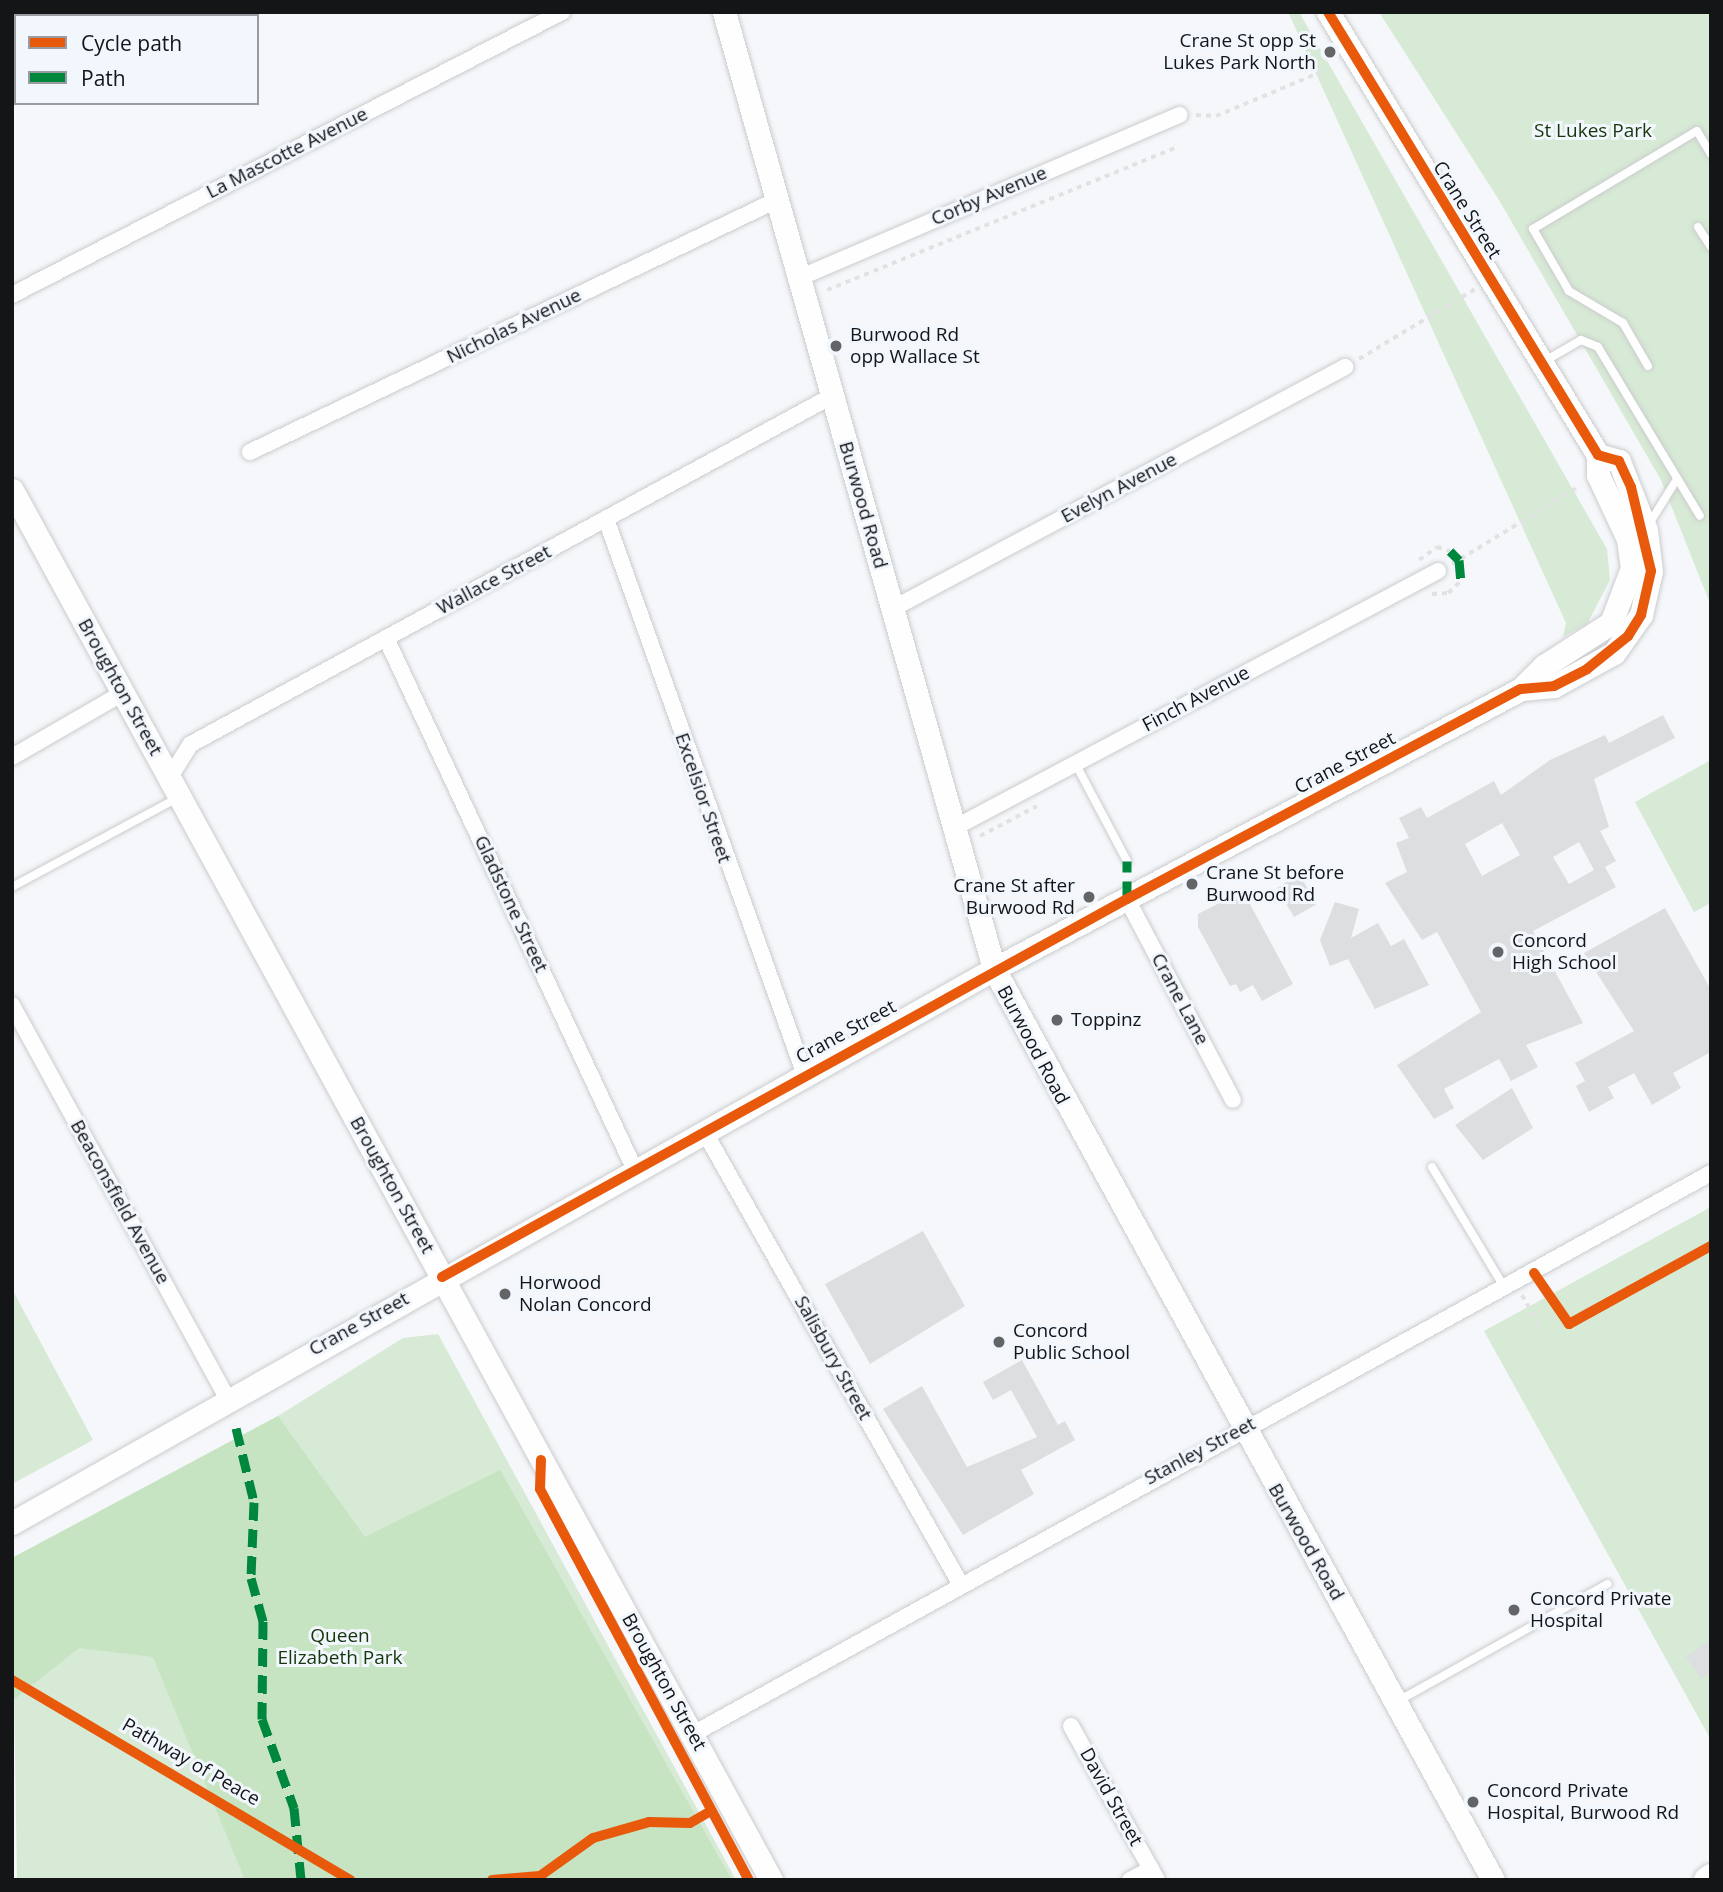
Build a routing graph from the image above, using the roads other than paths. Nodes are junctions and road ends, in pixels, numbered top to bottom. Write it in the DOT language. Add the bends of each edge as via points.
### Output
graph roads {
  1 [pos="562,12"];
  2 [pos="724,12"];
  3 [pos="1328,12"];
  4 [pos="1180,115"];
  5 [pos="1711,154"];
  6 [pos="777,200"];
  7 [pos="1698,226"];
  8 [pos="1711,247"];
  9 [pos="799,278"];
  10 [pos="12,295"];
  11 [pos="1543,362"];
  12 [pos="1648,366"];
  13 [pos="1345,367"];
  14 [pos="832,396"];
  15 [pos="250,452"];
  16 [pos="1598,465"];
  17 [pos="1677,479"];
  18 [pos="12,490"];
  19 [pos="1700,516"];
  20 [pos="606,519"];
  21 [pos="1646,530"];
  22 [pos="1438,571"];
  23 [pos="892,609"];
  24 [pos="386,638"];
  25 [pos="1521,689"];
  26 [pos="123,693"];
  27 [pos="12,757"];
  28 [pos="1075,764"];
  29 [pos="175,787"];
  30 [pos="954,828"];
  31 [pos="1127,861"];
  32 [pos="12,887"];
  33 [pos="1126,899"];
  34 [pos="994,970"];
  35 [pos="12,1005"];
  36 [pos="805,1075"];
  37 [pos="1233,1100"];
  38 [pos="704,1131"];
  39 [pos="1432,1167"];
  40 [pos="635,1170"];
  41 [pos="1711,1173"];
  42 [pos="442,1277"];
  43 [pos="1510,1286"];
  44 [pos="227,1398"];
  45 [pos="1241,1429"];
  46 [pos="12,1523"];
  47 [pos="1606,1584"];
  48 [pos="961,1585"];
  49 [pos="1396,1702"];
  50 [pos="1071,1726"];
  51 [pos="693,1734"];
  52 [pos="1154,1874"];
  53 [pos="771,1880"];
  54 [pos="1130,1880"];
  55 [pos="1493,1880"];
  1 -- 10 [label="street, La Mascotte Avenue"];
  2 -- 6 [label="main road, Burwood Road"];
  3 -- 11 [label="main road, Crane Street"];
  4 -- 9 [label="street, Corby Avenue"];
  5 -- 12 [label="lane" via="1697,131 1533,229 1569,291 1623,324"];
  6 -- 9 [label="main road, Burwood Road"];
  6 -- 15 [label="street, Nicholas Avenue"];
  7 -- 8 [label="lane"];
  9 -- 14 [label="main road, Burwood Road"];
  11 -- 16 [label="main road, Crane Street"];
  11 -- 17 [label="lane" via="1581,340 1598,347"];
  13 -- 23 [label="street, Evelyn Avenue"];
  14 -- 20 [label="street, Wallace Street"];
  14 -- 23 [label="main road, Burwood Road"];
  16 -- 21 [label="main road, Crane Street" via="1619,461"];
  16 -- 25 [label="main road, Crane Street" via="1628,539 1628,589 1595,638 1544,666"];
  17 -- 19 [label="lane"];
  17 -- 21 [label="lane"];
  18 -- 26 [label="main road, Broughton Street"];
  20 -- 24 [label="street, Wallace Street"];
  20 -- 36 [label="street, Excelsior Street"];
  21 -- 25 [label="main road, Crane Street" via="1651,571 1641,615 1628,636 1614,653 1554,686"];
  22 -- 28 [label="street, Finch Avenue"];
  23 -- 30 [label="main road, Burwood Road"];
  24 -- 29 [label="street, Wallace Street" via="191,744"];
  24 -- 40 [label="street, Gladstone Street"];
  25 -- 33 [label="main road, Crane Street"];
  26 -- 27 [label="street"];
  26 -- 29 [label="main road, Broughton Street"];
  28 -- 30 [label="street, Finch Avenue"];
  28 -- 31 [label="lane"];
  29 -- 32 [label="lane"];
  29 -- 42 [label="main road, Broughton Street"];
  30 -- 34 [label="main road, Burwood Road"];
  33 -- 34 [label="main road, Crane Street"];
  33 -- 37 [label="street, Crane Lane"];
  34 -- 36 [label="main road, Crane Street"];
  34 -- 45 [label="main road, Burwood Road"];
  35 -- 44 [label="street, Beaconsfield Avenue"];
  36 -- 38 [label="main road, Crane Street"];
  38 -- 40 [label="main road, Crane Street"];
  38 -- 48 [label="street, Salisbury Street"];
  39 -- 43 [label="lane"];
  40 -- 42 [label="main road, Crane Street"];
  41 -- 43 [label="street, Stanley Street"];
  42 -- 44 [label="main road, Crane Street"];
  42 -- 51 [label="main road, Broughton Street"];
  43 -- 45 [label="street, Stanley Street"];
  44 -- 46 [label="main road, Crane Street"];
  45 -- 48 [label="street, Stanley Street"];
  45 -- 49 [label="main road, Burwood Road"];
  47 -- 49 [label="lane"];
  48 -- 51 [label="street, Stanley Street"];
  49 -- 55 [label="main road, Burwood Road"];
  50 -- 52 [label="street, David Street"];
  51 -- 53 [label="main road, Broughton Street"];
  52 -- 54 [label="street, David Street"];
}
